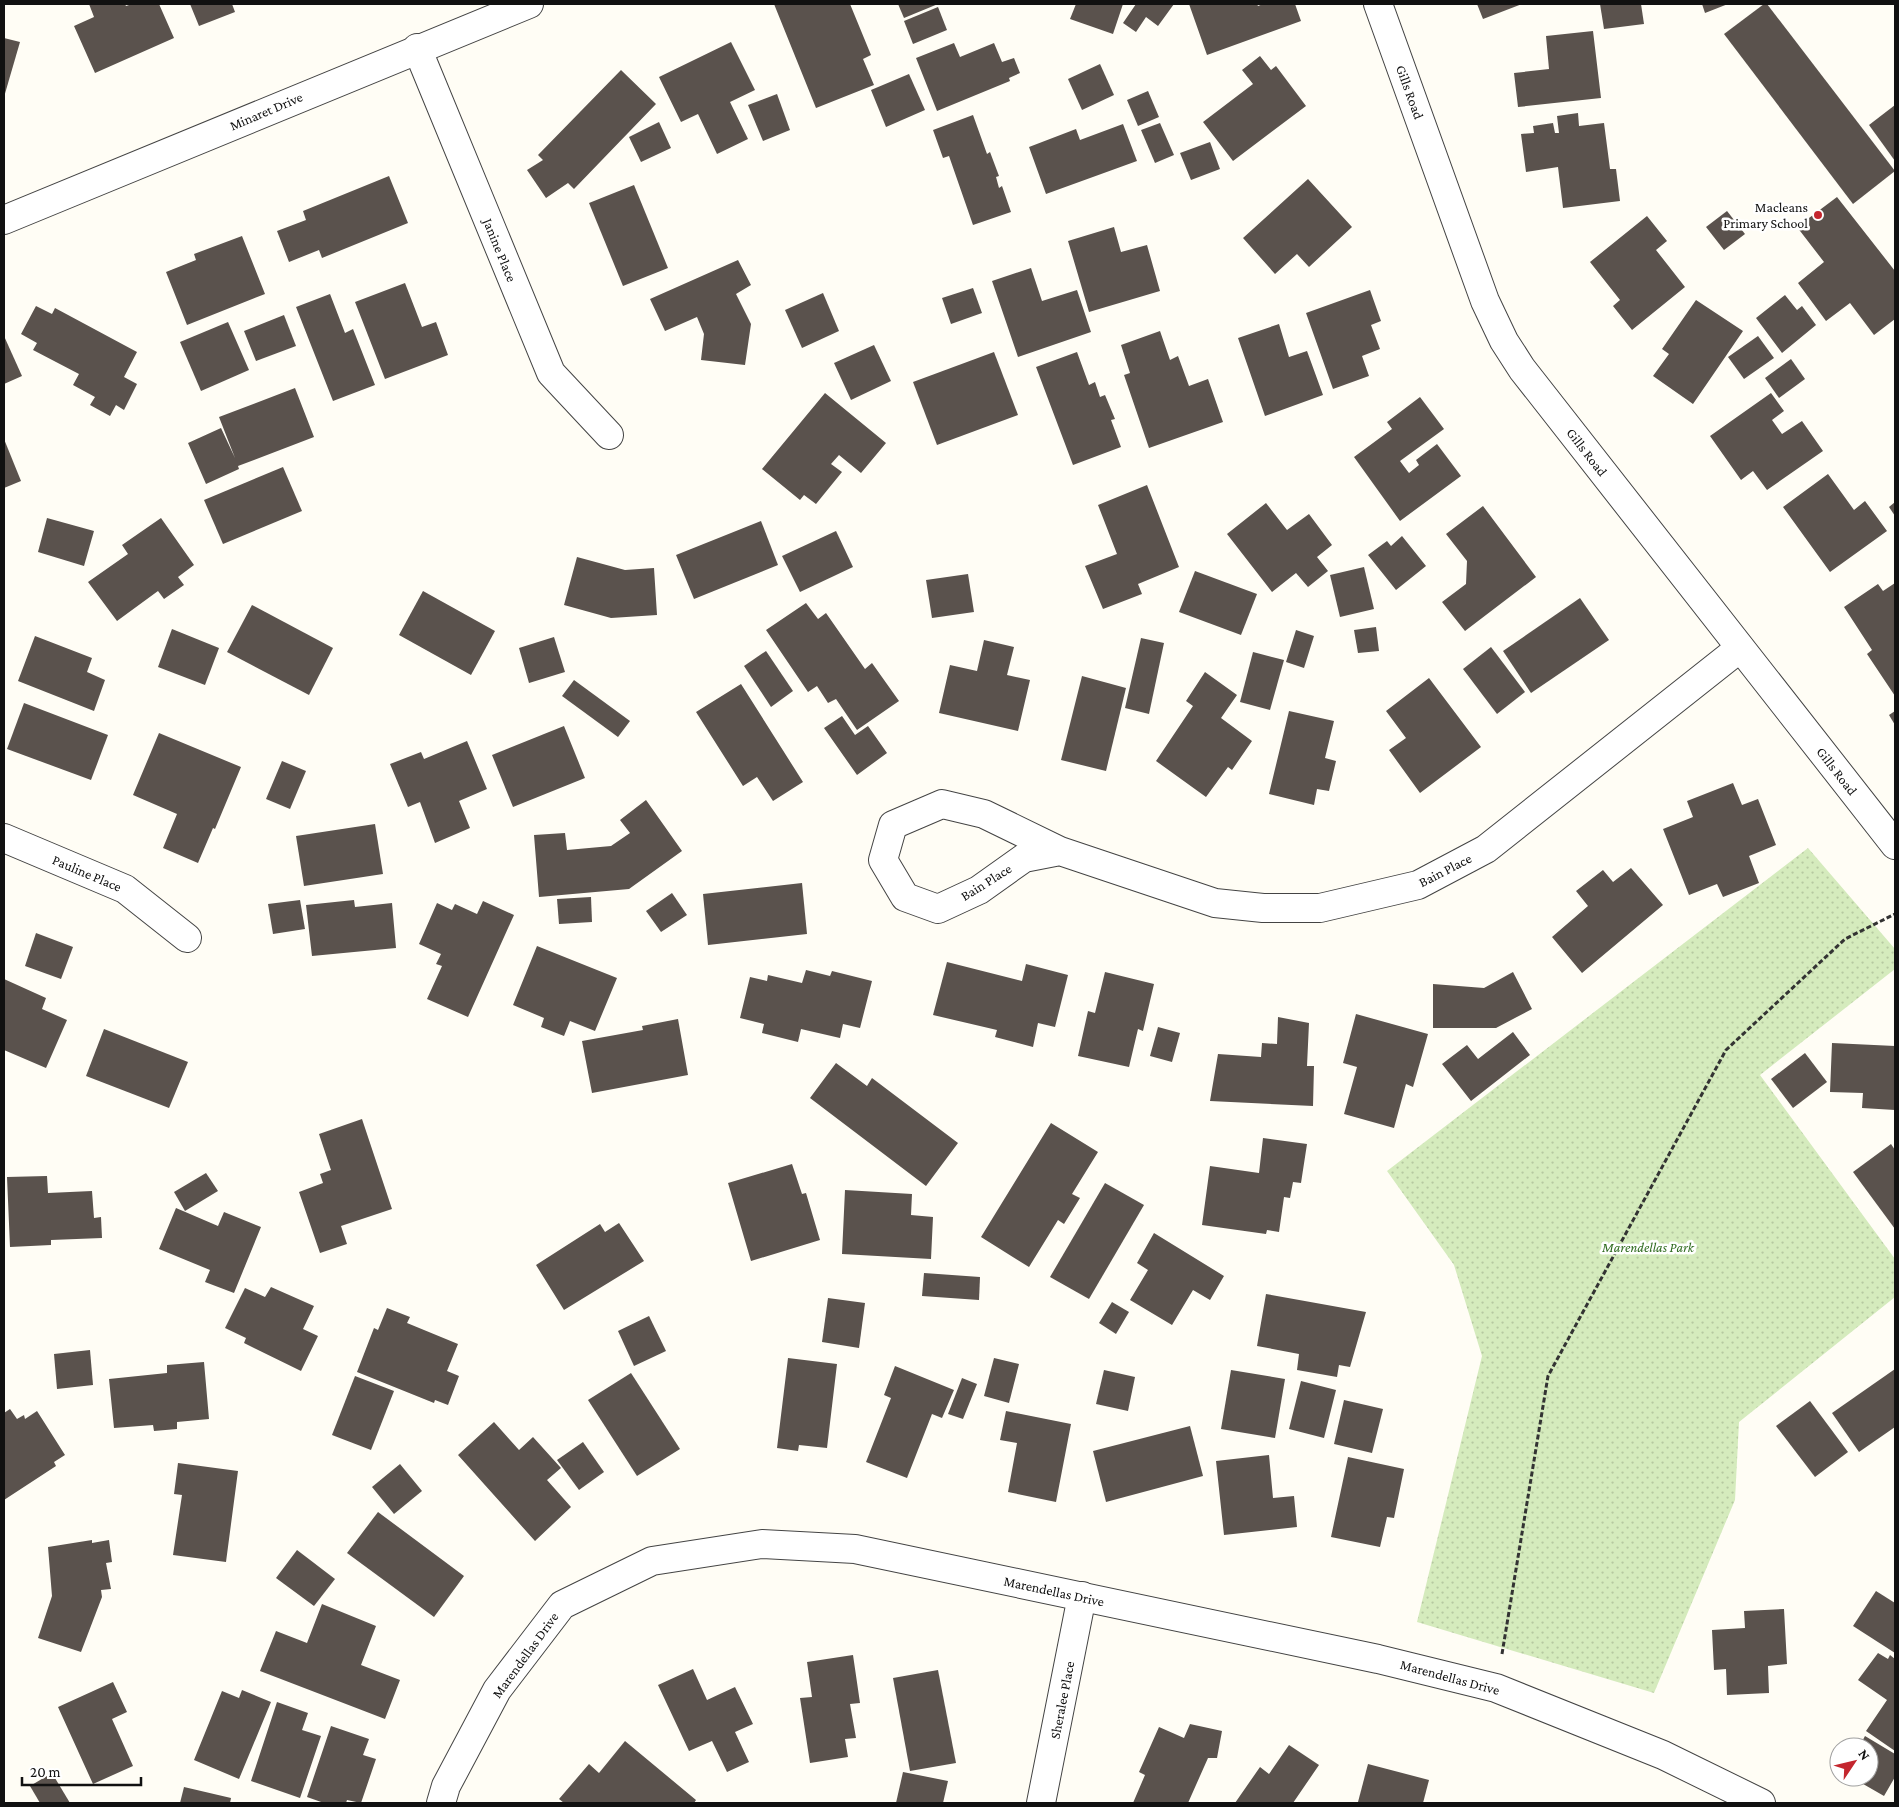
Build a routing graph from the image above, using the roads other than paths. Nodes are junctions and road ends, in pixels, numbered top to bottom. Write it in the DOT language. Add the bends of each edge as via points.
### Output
graph roads {
  1 [pos="529,4"];
  2 [pos="1378,4"];
  3 [pos="417,48"];
  4 [pos="4,220"];
  5 [pos="608,436"];
  6 [pos="1740,648"];
  7 [pos="4,838"];
  8 [pos="1895,845"];
  9 [pos="1060,851"];
  10 [pos="187,938"];
  11 [pos="1082,1596"];
  12 [pos="440,1803"];
  13 [pos="1041,1803"];
  14 [pos="1761,1803"];
  1 -- 3 [label="street, Minaret Drive"];
  2 -- 6 [label="street, Gills Road" via="1485,300 1504,341 1522,369"];
  3 -- 4 [label="street, Minaret Drive"];
  3 -- 5 [label="street, Janine Place" via="551,373"];
  6 -- 8 [label="street, Gills Road"];
  6 -- 9 [label="street, Bain Place" via="1486,849 1418,886 1320,908 1263,908 1215,903"];
  7 -- 10 [label="street, Pauline Place" via="125,889"];
  9 -- 9 [label="street, Bain Place" via="1024,858 980,890 938,910 905,897 883,860 893,825 942,804 984,814"];
  11 -- 12 [label="street, Marendellas Drive" via="854,1549 762,1544 652,1561 562,1605 497,1690"];
  11 -- 13 [label="street, Sheralee Place"];
  11 -- 14 [label="street, Marendellas Drive" via="1378,1659 1496,1688 1663,1755"];
}
